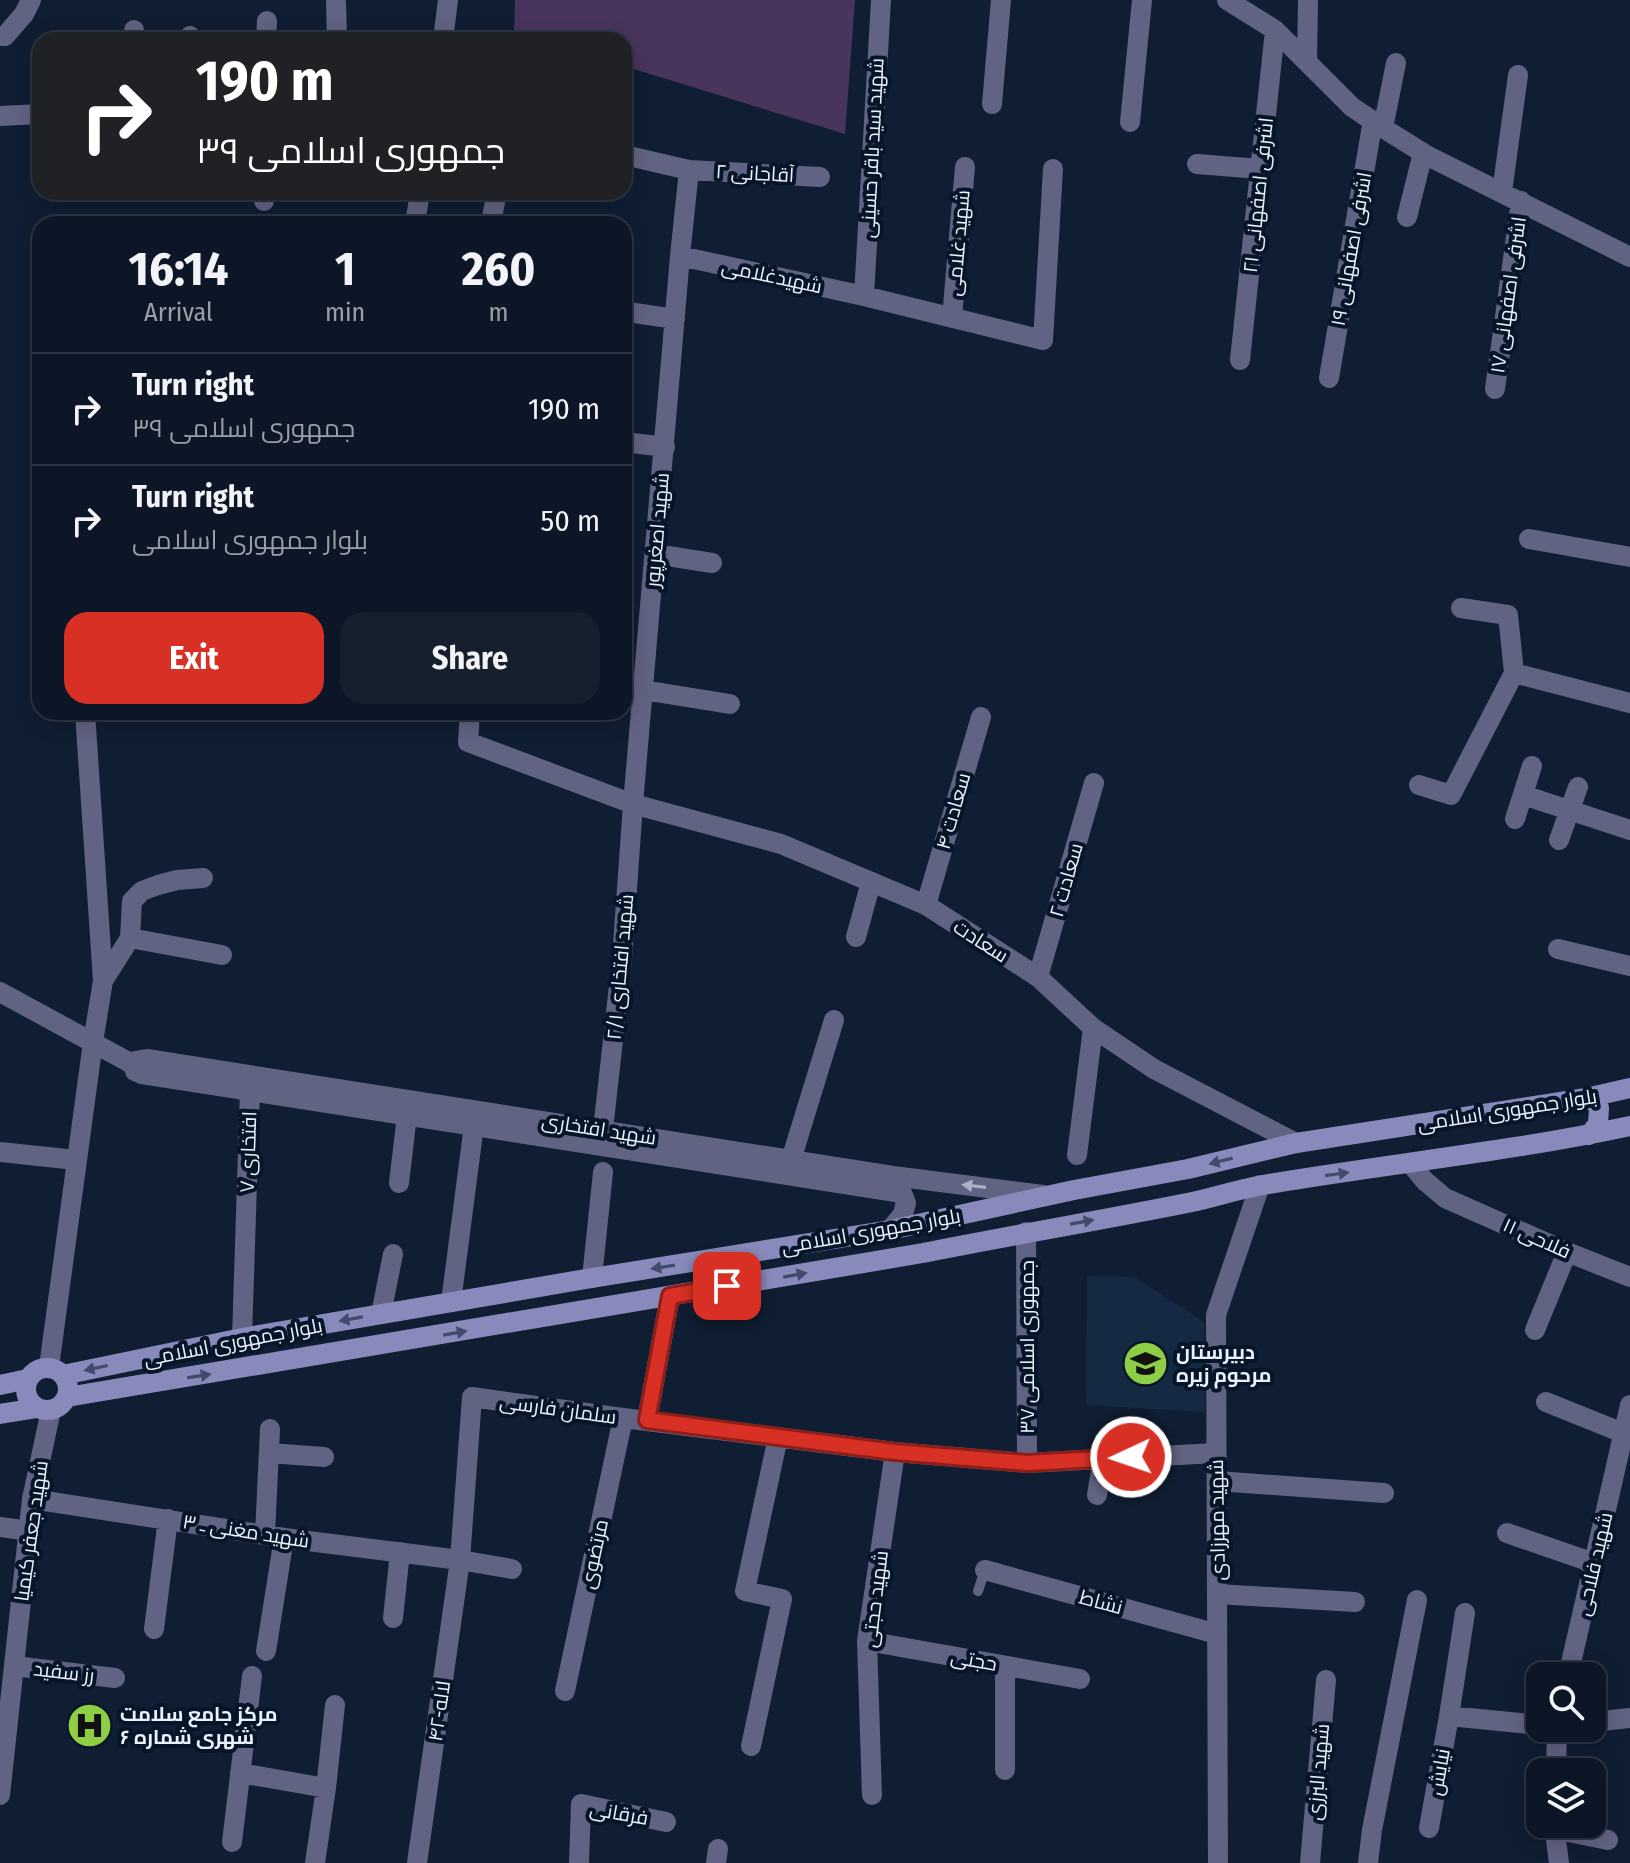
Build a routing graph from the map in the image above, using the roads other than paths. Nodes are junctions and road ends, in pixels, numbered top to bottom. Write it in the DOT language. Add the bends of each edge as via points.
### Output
graph roads {
  1 [pos="31,0"];
  2 [pos="448,0"];
  3 [pos="881,0"];
  4 [pos="1001,0"];
  5 [pos="1142,0"];
  6 [pos="1227,0"];
  7 [pos="1308,0"];
  8 [pos="336,3"];
  9 [pos="1275,30"];
  10 [pos="337,32"];
  11 [pos="444,32"];
  12 [pos="0,36"];
  13 [pos="1307,62"];
  14 [pos="1396,63"];
  15 [pos="1518,75"];
  16 [pos="992,104"];
  17 [pos="32,114"];
  18 [pos="0,116"];
  19 [pos="1130,122"];
  20 [pos="1378,124"];
  21 [pos="1423,153"];
  22 [pos="632,157"];
  23 [pos="1197,164"];
  24 [pos="965,167"];
  25 [pos="1053,169"];
  26 [pos="1260,169"];
  27 [pos="689,170"];
  28 [pos="820,177"];
  29 [pos="1502,192"];
  30 [pos="1521,201"];
  31 [pos="1407,217"];
  32 [pos="680,256"];
  33 [pos="1630,257"];
  34 [pos="864,296"];
  35 [pos="632,313"];
  36 [pos="952,318"];
  37 [pos="675,319"];
  38 [pos="1240,360"];
  39 [pos="1329,378"];
  40 [pos="1495,389"];
  41 [pos="632,443"];
  42 [pos="665,447"];
  43 [pos="1529,539"];
  44 [pos="655,554"];
  45 [pos="1630,557"];
  46 [pos="712,563"];
  47 [pos="1461,608"];
  48 [pos="1514,673"];
  49 [pos="643,690"];
  50 [pos="1630,703"];
  51 [pos="730,704"];
  52 [pos="981,717"];
  53 [pos="86,720"];
  54 [pos="469,720"];
  55 [pos="1532,766"];
  56 [pos="1094,783"];
  57 [pos="1419,785"];
  58 [pos="1578,787"];
  59 [pos="1523,795"];
  60 [pos="633,804"];
  61 [pos="1569,810"];
  62 [pos="1515,819"];
  63 [pos="1630,830"];
  64 [pos="1559,840"];
  65 [pos="203,878"];
  66 [pos="871,882"];
  67 [pos="926,905"];
  68 [pos="856,937"];
  69 [pos="130,938"];
  70 [pos="1558,949"];
  71 [pos="222,955"];
  72 [pos="1630,966"];
  73 [pos="1038,977"];
  74 [pos="103,981"];
  75 [pos="0,992"];
  76 [pos="834,1020"];
  77 [pos="1093,1028"];
  78 [pos="93,1042"];
  79 [pos="140,1062"];
  80 [pos="1630,1088"];
  81 [pos="250,1090"];
  82 [pos="1586,1098"];
  83 [pos="407,1115"];
  84 [pos="474,1125"];
  85 [pos="1630,1126"];
  86 [pos="603,1130"];
  87 [pos="1589,1135"];
  88 [pos="1296,1143"];
  89 [pos="0,1152"];
  90 [pos="1077,1155"];
  91 [pos="76,1160"];
  92 [pos="791,1160"];
  93 [pos="1411,1164"];
  94 [pos="1188,1169"];
  95 [pos="603,1172"];
  96 [pos="1127,1181"];
  97 [pos="399,1183"];
  98 [pos="887,1183"];
  99 [pos="1260,1185"];
  100 [pos="1051,1196"];
  101 [pos="1196,1201"];
  102 [pos="1129,1214"];
  103 [pos="890,1230"];
  104 [pos="1026,1232"];
  105 [pos="1567,1252"];
  106 [pos="393,1254"];
  107 [pos="1630,1277"];
  108 [pos="592,1278"];
  109 [pos="670,1296"];
  110 [pos="451,1302"];
  111 [pos="381,1314"];
  112 [pos="1535,1330"];
  113 [pos="242,1338"];
  114 [pos="56,1371"];
  115 [pos="28,1379"];
  116 [pos="0,1385"];
  117 [pos="472,1397"];
  118 [pos="1546,1402"];
  119 [pos="51,1405"];
  120 [pos="1629,1410"];
  121 [pos="0,1414"];
  122 [pos="623,1418"];
  123 [pos="647,1420"];
  124 [pos="270,1429"];
  125 [pos="1623,1433"];
  126 [pos="778,1437"];
  127 [pos="895,1452"];
  128 [pos="269,1453"];
  129 [pos="1216,1453"];
  130 [pos="324,1457"];
  131 [pos="1103,1459"];
  132 [pos="1027,1463"];
  133 [pos="1217,1481"];
  134 [pos="1384,1493"];
  135 [pos="1097,1495"];
  136 [pos="32,1499"];
  137 [pos="168,1519"];
  138 [pos="0,1527"];
  139 [pos="29,1531"];
  140 [pos="1507,1533"];
  141 [pos="275,1536"];
  142 [pos="400,1552"];
  143 [pos="460,1560"];
  144 [pos="1594,1563"];
  145 [pos="512,1569"];
  146 [pos="985,1570"];
  147 [pos="978,1591"];
  148 [pos="1217,1594"];
  149 [pos="1417,1600"];
  150 [pos="1355,1602"];
  151 [pos="1465,1613"];
  152 [pos="393,1618"];
  153 [pos="154,1629"];
  154 [pos="1217,1634"];
  155 [pos="867,1641"];
  156 [pos="266,1651"];
  157 [pos="1571,1662"];
  158 [pos="14,1666"];
  159 [pos="1005,1666"];
  160 [pos="252,1676"];
  161 [pos="115,1678"];
  162 [pos="1080,1679"];
  163 [pos="1326,1680"];
  164 [pos="565,1691"];
  165 [pos="335,1705"];
  166 [pos="1449,1716"];
  167 [pos="1630,1718"];
  168 [pos="1606,1721"];
  169 [pos="1526,1724"];
  170 [pos="751,1746"];
  171 [pos="1005,1770"];
  172 [pos="240,1773"];
  173 [pos="326,1788"];
  174 [pos="0,1795"];
  175 [pos="872,1795"];
  176 [pos="666,1822"];
  177 [pos="1429,1828"];
  178 [pos="1556,1838"];
  179 [pos="1600,1838"];
  180 [pos="1608,1840"];
  181 [pos="232,1842"];
  182 [pos="315,1863"];
  183 [pos="417,1863"];
  184 [pos="579,1863"];
  185 [pos="1218,1863"];
  186 [pos="1310,1863"];
  187 [pos="1368,1863"];
  188 [pos="1559,1863"];
  1 -- 12 [label="street"];
  2 -- 11 [label="street"];
  3 -- 34 [label="street, شهید سید باقر حسینی"];
  4 -- 16 [label="street"];
  5 -- 19 [label="street"];
  6 -- 9 [label="street"];
  7 -- 13 [label="street"];
  8 -- 10 [label="street"];
  9 -- 13 [label="street"];
  9 -- 26 [label="street, اشرفی اصفهانی ۲۱"];
  13 -- 20 [label="street" via="1352,107"];
  14 -- 20 [label="street, اشرفی اصفهانی ۱۹"];
  15 -- 29 [label="street"];
  17 -- 18 [label="street"];
  20 -- 21 [label="street"];
  20 -- 39 [label="street, اشرفی اصفهانی ۱۹"];
  21 -- 29 [label="street"];
  21 -- 31 [label="street"];
  22 -- 27 [label="street, آقاجانی ۲"];
  23 -- 26 [label="street"];
  24 -- 36 [label="street, شهید غلامی"];
  25 -- 36 [label="street, شهیدغلامی" via="1043,340"];
  26 -- 38 [label="street, اشرفی اصفهانی ۲۱"];
  27 -- 28 [label="street, آقاجانی ۲"];
  27 -- 32 [label="street, شهید اصغرپور"];
  29 -- 30 [label="street"];
  30 -- 33 [label="street"];
  30 -- 40 [label="street, اشرفی اصفهانی ۱۷"];
  32 -- 34 [label="street, شهیدغلامی"];
  32 -- 37 [label="street, شهید اصغرپور"];
  34 -- 36 [label="street, شهیدغلامی"];
  35 -- 37 [label="street"];
  37 -- 42 [label="street, شهید اصغرپور"];
  41 -- 42 [label="street"];
  42 -- 44 [label="street, شهید اصغرپور"];
  43 -- 45 [label="street"];
  44 -- 46 [label="street"];
  44 -- 49 [label="street, شهید اصغرپور"];
  47 -- 48 [label="street" via="1508,615"];
  48 -- 50 [label="street"];
  48 -- 57 [label="street" via="1451,795"];
  49 -- 51 [label="street"];
  49 -- 60 [label="street, شهید اصغرپور"];
  52 -- 67 [label="street, سعادت ۴"];
  53 -- 74 [label="street"];
  54 -- 60 [label="street, سعادت" via="468,742"];
  55 -- 59 [label="street"];
  56 -- 73 [label="street, سعادت ۲"];
  58 -- 61 [label="street"];
  59 -- 61 [label="street"];
  59 -- 62 [label="street"];
  60 -- 66 [label="street, سعادت" via="781,844"];
  60 -- 86 [label="street, شهید افتخاری ۲/۱"];
  61 -- 63 [label="street"];
  61 -- 64 [label="street"];
  65 -- 69 [label="street" via="142,891 132,901"];
  66 -- 67 [label="street, سعادت"];
  66 -- 68 [label="street"];
  67 -- 73 [label="street, سعادت"];
  69 -- 71 [label="street"];
  69 -- 74 [label="street"];
  70 -- 72 [label="street"];
  73 -- 77 [label="street, سعادت"];
  74 -- 78 [label="street"];
  75 -- 78 [label="street, شهید افتخاری"];
  76 -- 92 [label="street"];
  77 -- 88 [label="street, سعادت" via="1154,1069"];
  77 -- 90 [label="street"];
  78 -- 79 [label="street, شهید افتخاری"];
  78 -- 91 [label="street"];
  79 -- 81 [label="street" via="135,1071 142,1074"];
  79 -- 86 [label="street, شهید افتخاری"];
  80 -- 82 [label="main road, بلوار جمهوری اسلامی"];
  81 -- 83 [label="street"];
  81 -- 113 [label="street, افتخاری ۷"];
  82 -- 87 [label="main road" via="1599,1108 1598,1124"];
  82 -- 88 [label="main road, بلوار جمهوری اسلامی"];
  83 -- 84 [label="street"];
  83 -- 97 [label="street"];
  84 -- 98 [label="street"];
  84 -- 110 [label="street"];
  85 -- 87 [label="main road, بلوار جمهوری اسلامی"];
  86 -- 92 [label="street, شهید افتخاری"];
  87 -- 93 [label="main road, بلوار جمهوری اسلامی"];
  88 -- 94 [label="main road, بلوار جمهوری اسلامی, one-way"];
  89 -- 91 [label="street"];
  91 -- 114 [label="street"];
  92 -- 98 [label="street, شهید افتخاری"];
  99 -- 93 [label="main road, بلوار جمهوری اسلامی, one-way"];
  93 -- 105 [label="street, فلاحی ۱۱" via="1445,1198"];
  94 -- 96 [label="main road, بلوار جمهوری اسلامی"];
  94 -- 101 [label="main road" via="1180,1188"];
  95 -- 108 [label="street"];
  96 -- 100 [label="main road, بلوار جمهوری اسلامی"];
  96 -- 102 [label="main road" via="1138,1185 1143,1196 1140,1208"];
  100 -- 98 [label="street, شهید افتخاری, one-way"];
  98 -- 103 [label="street" via="906,1203"];
  99 -- 101 [label="main road, بلوار جمهوری اسلامی"];
  99 -- 129 [label="street, شهید مهرزادی" via="1216,1315"];
  100 -- 103 [label="main road, بلوار جمهوری اسلامی"];
  101 -- 102 [label="main road, بلوار جمهوری اسلامی"];
  104 -- 102 [label="main road, بلوار جمهوری اسلامی, one-way"];
  103 -- 108 [label="main road, بلوار جمهوری اسلامی, one-way"];
  109 -- 104 [label="main road, بلوار جمهوری اسلامی, one-way"];
  104 -- 132 [label="street, جمهوری اسلامی ۳۷"];
  105 -- 107 [label="street, فلاحی ۱۱"];
  105 -- 112 [label="street"];
  106 -- 111 [label="street"];
  108 -- 110 [label="main road, بلوار جمهوری اسلامی"];
  119 -- 109 [label="main road, بلوار جمهوری اسلامی, one-way"];
  109 -- 123 [label="street"];
  110 -- 111 [label="main road, بلوار جمهوری اسلامی"];
  111 -- 113 [label="main road, بلوار جمهوری اسلامی, one-way"];
  113 -- 114 [label="main road, بلوار جمهوری اسلامی, one-way"];
  114 -- 115 [label="main road" via="37,1370"];
  114 -- 119 [label="main road" via="68,1386"];
  115 -- 116 [label="main road"];
  115 -- 119 [label="main road" via="30,1402"];
  117 -- 122 [label="street, سلمان فارسی"];
  117 -- 143 [label="street, لاله-۴۲"];
  118 -- 125 [label="street"];
  119 -- 121 [label="main road, بلوار جمهوری اسلامی"];
  119 -- 136 [label="street, شهید جعفر کیمیا"];
  120 -- 125 [label="street, شهید فلاحی"];
  122 -- 123 [label="street, سلمان فارسی"];
  122 -- 164 [label="street, مرتضوی"];
  123 -- 126 [label="street, سلمان فارسی"];
  124 -- 128 [label="street"];
  125 -- 144 [label="street, شهید فلاحی"];
  126 -- 127 [label="street, سلمان فارسی"];
  126 -- 170 [label="street" via="745,1591 782,1599"];
  127 -- 132 [label="street, سلمان فارسی"];
  127 -- 155 [label="street, شهید حجتی"];
  128 -- 130 [label="street"];
  128 -- 141 [label="street"];
  129 -- 131 [label="street, سلمان فارسی"];
  129 -- 133 [label="street, شهید مهرزادی"];
  131 -- 132 [label="street, سلمان فارسی"];
  131 -- 135 [label="street"];
  133 -- 134 [label="street"];
  133 -- 148 [label="street, شهید مهرزادی"];
  136 -- 137 [label="street, شهید مغنی ـ ۳"];
  136 -- 139 [label="street, شهید جعفر کیمیا"];
  137 -- 141 [label="street, شهید مغنی ـ ۳"];
  137 -- 153 [label="street"];
  138 -- 139 [label="street"];
  139 -- 158 [label="street, شهید جعفر کیمیا"];
  140 -- 144 [label="street"];
  141 -- 142 [label="street, شهید مغنی ـ ۳"];
  141 -- 156 [label="street"];
  142 -- 143 [label="street, شهید مغنی ـ ۳"];
  142 -- 152 [label="street"];
  143 -- 145 [label="street, شهید مغنی ـ ۳"];
  143 -- 183 [label="street, لاله-۴۲"];
  144 -- 157 [label="street, شهید فلاحی"];
  146 -- 147 [label="lane"];
  146 -- 154 [label="street, نشاط"];
  148 -- 150 [label="street"];
  148 -- 154 [label="street, شهید مهرزادی"];
  149 -- 187 [label="street"];
  151 -- 166 [label="street, نیایش"];
  154 -- 185 [label="street, شهید مهرزادی"];
  155 -- 159 [label="street, حجتی"];
  155 -- 175 [label="street, شهید حجتی"];
  158 -- 161 [label="street, رز سفید"];
  158 -- 174 [label="street, شهید جعفر کیمیا"];
  159 -- 162 [label="street, حجتی"];
  159 -- 171 [label="street"];
  160 -- 172 [label="street"];
  163 -- 186 [label="street, شهید البرزی"];
  165 -- 173 [label="street"];
  166 -- 169 [label="street"];
  166 -- 177 [label="street, نیایش"];
  167 -- 168 [label="street"];
  172 -- 173 [label="street"];
  172 -- 181 [label="street"];
  173 -- 182 [label="street"];
  176 -- 184 [label="street, فرقانی" via="581,1804"];
  178 -- 188 [label="street"];
  179 -- 180 [label="street"];
}
